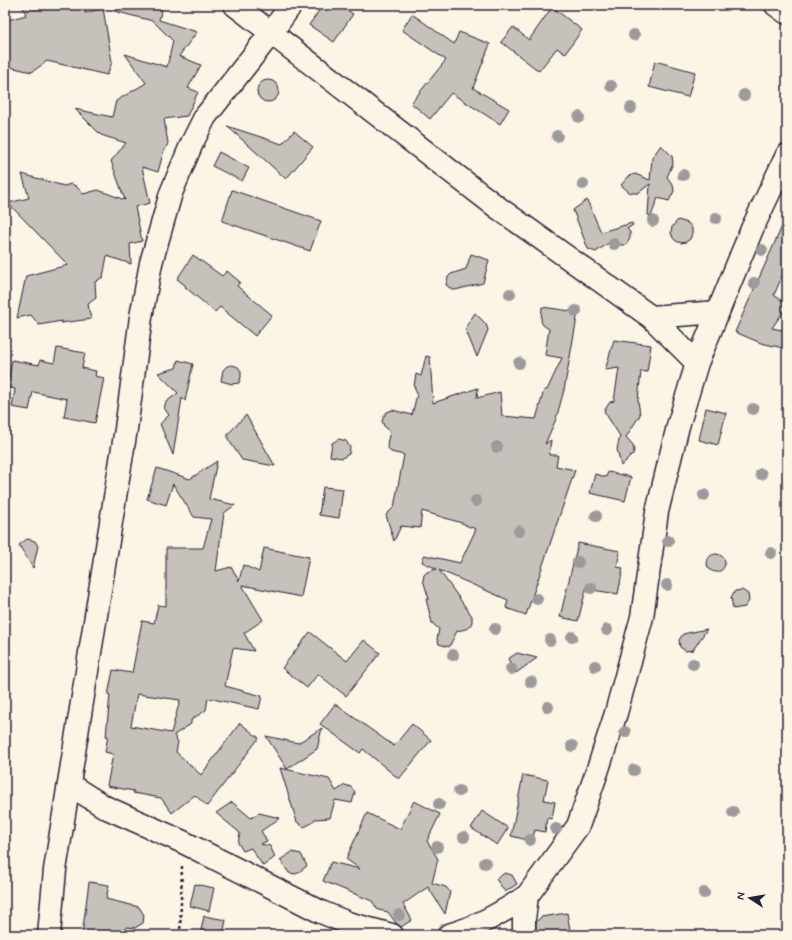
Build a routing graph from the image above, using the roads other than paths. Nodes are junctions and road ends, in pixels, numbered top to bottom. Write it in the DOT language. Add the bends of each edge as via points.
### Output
graph roads {
  1 [pos="234,5"];
  2 [pos="290,5"];
  3 [pos="776,5"];
  4 [pos="787,13"];
  5 [pos="271,33"];
  6 [pos="787,155"];
  7 [pos="718,312"];
  8 [pos="651,317"];
  9 [pos="697,363"];
  10 [pos="70,785"];
  11 [pos="527,896"];
  12 [pos="345,929"];
  13 [pos="49,935"];
  14 [pos="392,935"];
  15 [pos="449,935"];
  16 [pos="524,935"];
  1 -- 5 [label="street"];
  2 -- 5 [label="street"];
  3 -- 4 [label="street"];
  5 -- 8 [label="street" via="497,207"];
  5 -- 10 [label="street" via="205,117 171,193 151,264"];
  6 -- 7 [label="street" via="752,229"];
  7 -- 8 [label="street"];
  7 -- 9 [label="street"];
  8 -- 9 [label="street"];
  9 -- 11 [label="street" via="678,426 657,512 642,617 616,713 578,826"];
  10 -- 12 [label="street" via="105,807 183,842 321,912"];
  10 -- 13 [label="street" via="55,870"];
  11 -- 15 [label="street" via="499,915"];
  11 -- 16 [label="street"];
  12 -- 14 [label="street"];
}
